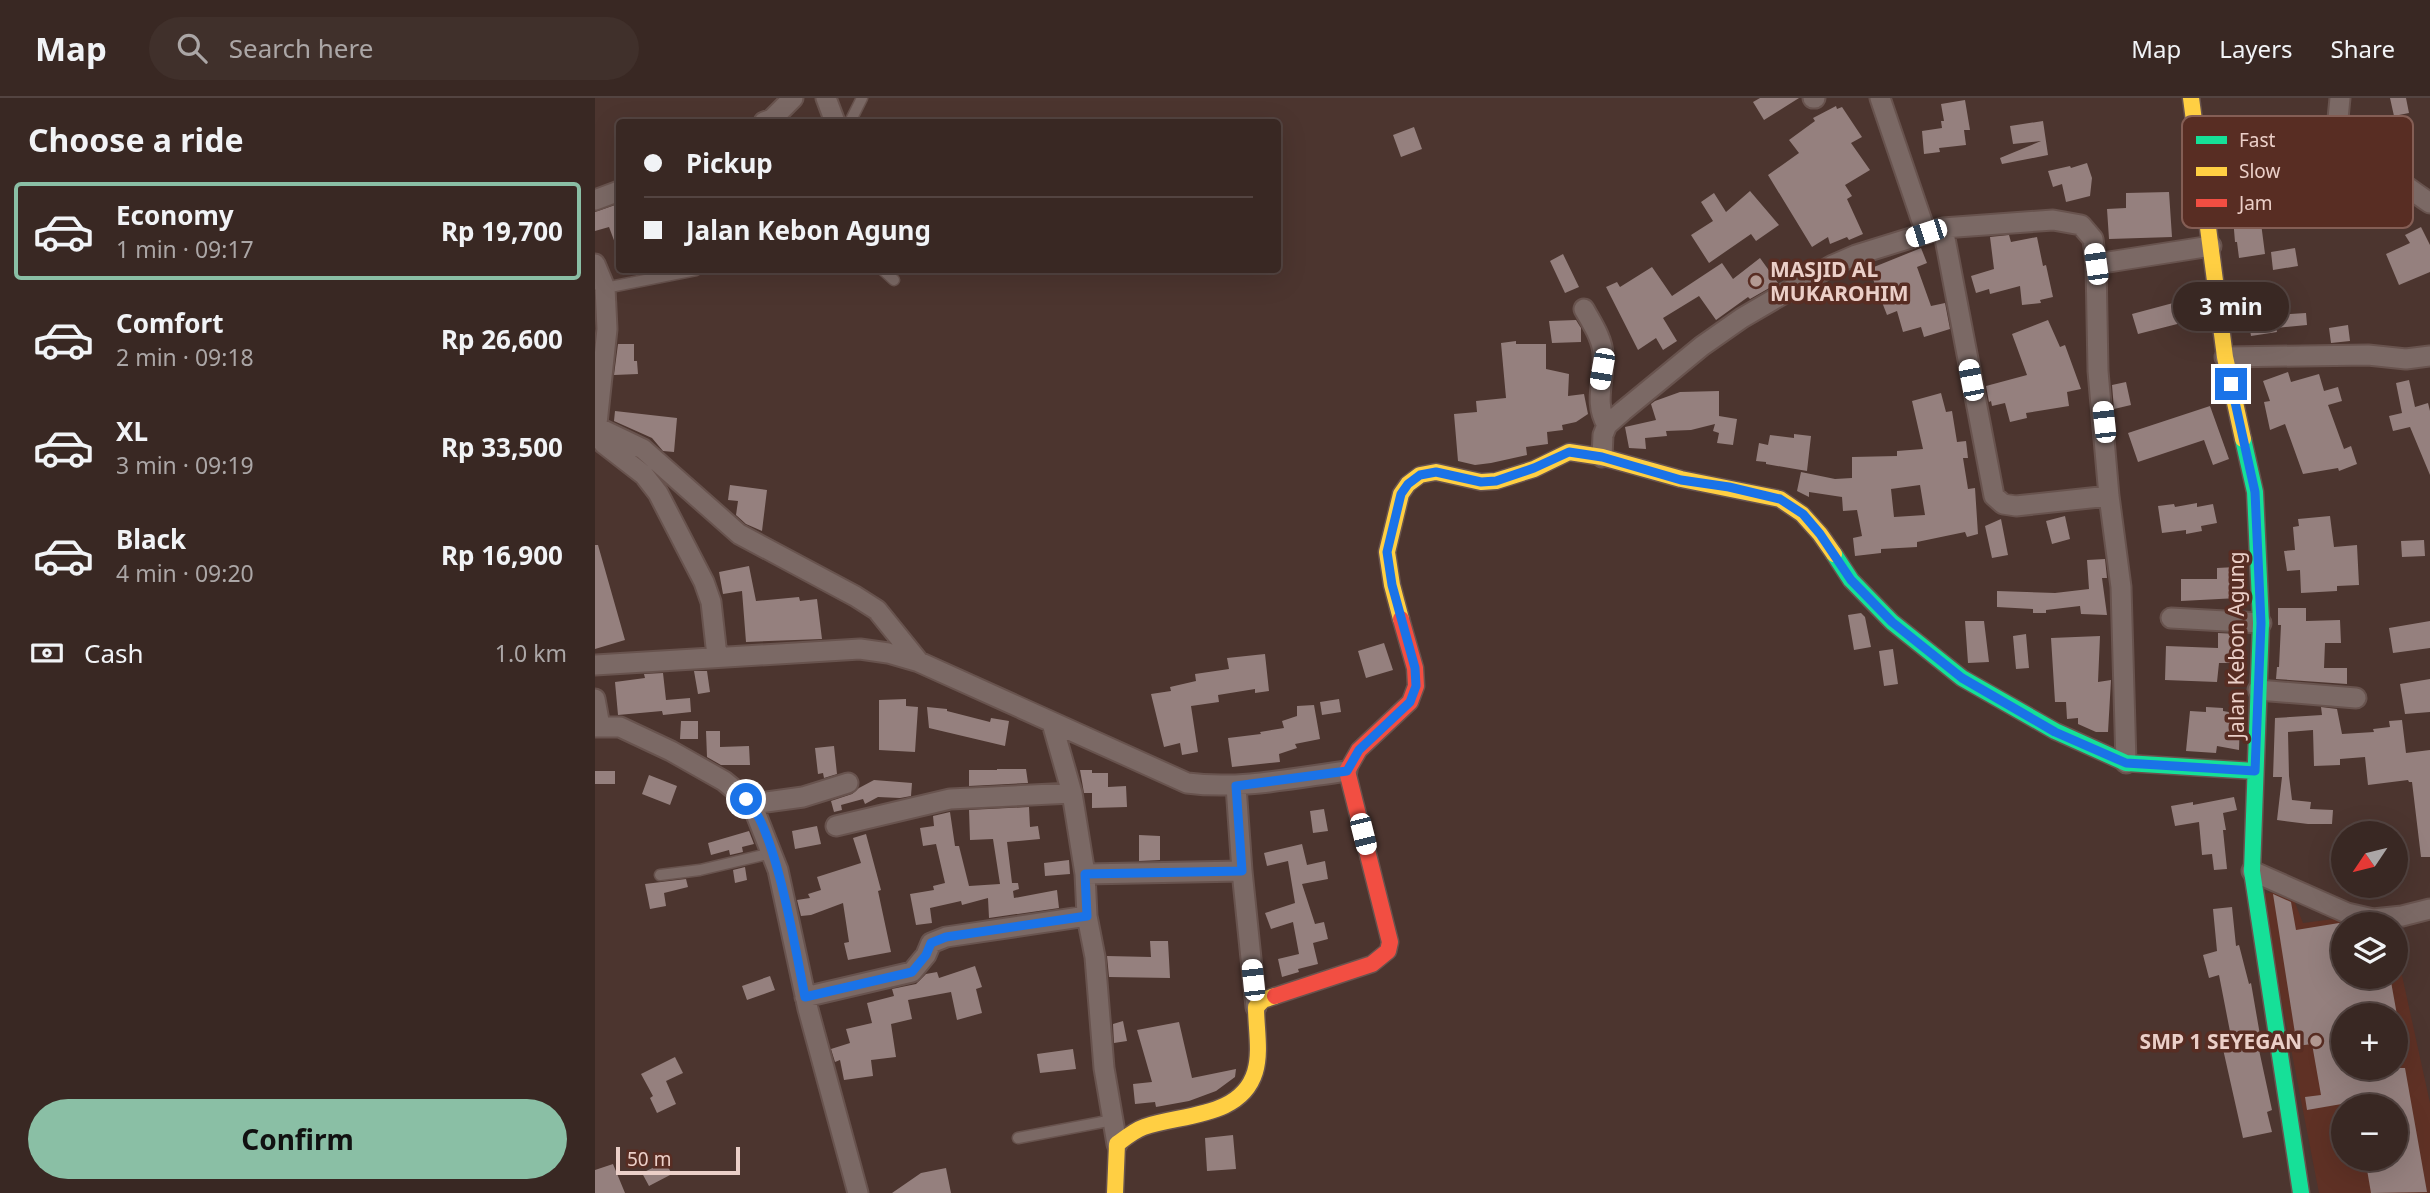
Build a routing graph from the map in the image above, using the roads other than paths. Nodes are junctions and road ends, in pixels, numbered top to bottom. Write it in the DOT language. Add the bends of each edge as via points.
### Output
graph roads {
  1 [pos="793,98"];
  2 [pos="826,98"];
  3 [pos="862,98"];
  4 [pos="1879,98"];
  5 [pos="2191,98"];
  6 [pos="2340,98"];
  7 [pos="2193,116"];
  8 [pos="2338,116"];
  9 [pos="772,119"];
  10 [pos="834,119"];
  11 [pos="852,119"];
  12 [pos="2413,191"];
  13 [pos="616,192"];
  14 [pos="595,200"];
  15 [pos="2430,203"];
  16 [pos="2209,228"];
  17 [pos="1935,230"];
  18 [pos="2211,246"];
  19 [pos="595,264"];
  20 [pos="2096,264"];
  21 [pos="680,273"];
  22 [pos="886,273"];
  23 [pos="894,281"];
  24 [pos="605,288"];
  25 [pos="1584,309"];
  26 [pos="2430,356"];
  27 [pos="2225,357"];
  28 [pos="1607,425"];
  29 [pos="595,426"];
  30 [pos="1602,457"];
  31 [pos="2109,496"];
  32 [pos="2171,618"];
  33 [pos="2261,623"];
  34 [pos="717,656"];
  35 [pos="919,662"];
  36 [pos="595,666"];
  37 [pos="2258,690"];
  38 [pos="2355,698"];
  39 [pos="595,699"];
  40 [pos="1052,723"];
  41 [pos="598,727"];
  42 [pos="2126,763"];
  43 [pos="1347,771"];
  44 [pos="2255,771"];
  45 [pos="848,783"];
  46 [pos="1236,786"];
  47 [pos="1072,793"];
  48 [pos="752,804"];
  49 [pos="836,826"];
  50 [pos="772,853"];
  51 [pos="1242,871"];
  52 [pos="2252,871"];
  53 [pos="1085,874"];
  54 [pos="660,876"];
  55 [pos="2430,909"];
  56 [pos="1087,916"];
  57 [pos="805,997"];
  58 [pos="1256,1007"];
  59 [pos="1113,1120"];
  60 [pos="1018,1138"];
  61 [pos="1117,1144"];
  62 [pos="858,1193"];
  63 [pos="1115,1193"];
  64 [pos="2301,1193"];
  1 -- 9 [label="street"];
  2 -- 10 [label="street"];
  3 -- 11 [label="lane"];
  4 -- 17 [label="street"];
  5 -- 7 [label="street, Jalan Kebon Agung"];
  6 -- 8 [label="street"];
  12 -- 15 [label="street"];
  13 -- 14 [label="street"];
  16 -- 18 [label="street, Jalan Kebon Agung"];
  17 -- 20 [label="street" via="2042,220 2081,225 2093,239"];
  17 -- 28 [label="street" via="1833,265 1742,318"];
  17 -- 31 [label="street" via="1994,496 2003,504 2016,506"];
  18 -- 20 [label="street"];
  18 -- 27 [label="street, Jalan Kebon Agung"];
  19 -- 24 [label="street"];
  20 -- 31 [label="street" via="2098,371"];
  21 -- 24 [label="lane"];
  22 -- 23 [label="lane"];
  24 -- 29 [label="street" via="607,329"];
  25 -- 28 [label="street" via="1604,351 1600,414"];
  26 -- 27 [label="street"];
  27 -- 33 [label="street, Jalan Kebon Agung" via="2255,492"];
  28 -- 30 [label="street"];
  29 -- 34 [label="street" via="598,438 644,475 658,494 705,582"];
  29 -- 35 [label="street" via="643,449 739,534 877,610"];
  30 -- 42 [label="street" via="1681,480 1780,499 1803,514 1868,600 1962,678 2055,732"];
  30 -- 43 [label="street" via="1569,452 1496,481 1436,472 1420,475 1408,484 1401,494 1387,552 1416,686 1410,702 1359,750"];
  31 -- 42 [label="street" via="2121,587"];
  32 -- 33 [label="street"];
  33 -- 37 [label="street, Jalan Kebon Agung"];
  34 -- 35 [label="street" via="860,649"];
  34 -- 36 [label="street"];
  35 -- 40 [label="street"];
  37 -- 38 [label="street"];
  37 -- 44 [label="street, Jalan Kebon Agung"];
  39 -- 41 [label="street"];
  40 -- 46 [label="street" via="1187,783"];
  40 -- 47 [label="street"];
  41 -- 48 [label="street" via="620,727 680,756 724,781"];
  42 -- 44 [label="street"];
  43 -- 46 [label="street"];
  43 -- 58 [label="street" via="1388,951 1372,964 1270,996"];
  44 -- 52 [label="street, Jalan Kebon Agung"];
  45 -- 48 [label="street" via="803,797"];
  46 -- 51 [label="street"];
  47 -- 49 [label="street" via="950,799"];
  47 -- 53 [label="street"];
  48 -- 50 [label="street"];
  50 -- 54 [label="lane"];
  50 -- 57 [label="street"];
  51 -- 53 [label="street"];
  51 -- 58 [label="street"];
  52 -- 55 [label="street" via="2347,913 2373,919"];
  52 -- 64 [label="street, Jalan Kebon Agung"];
  53 -- 56 [label="street"];
  56 -- 57 [label="street" via="946,937 931,943 912,972"];
  56 -- 59 [label="street"];
  57 -- 62 [label="street"];
  58 -- 61 [label="street" via="1255,1074 1236,1099 1221,1108 1142,1127"];
  59 -- 60 [label="lane"];
  59 -- 61 [label="street"];
  61 -- 63 [label="street"];
}
